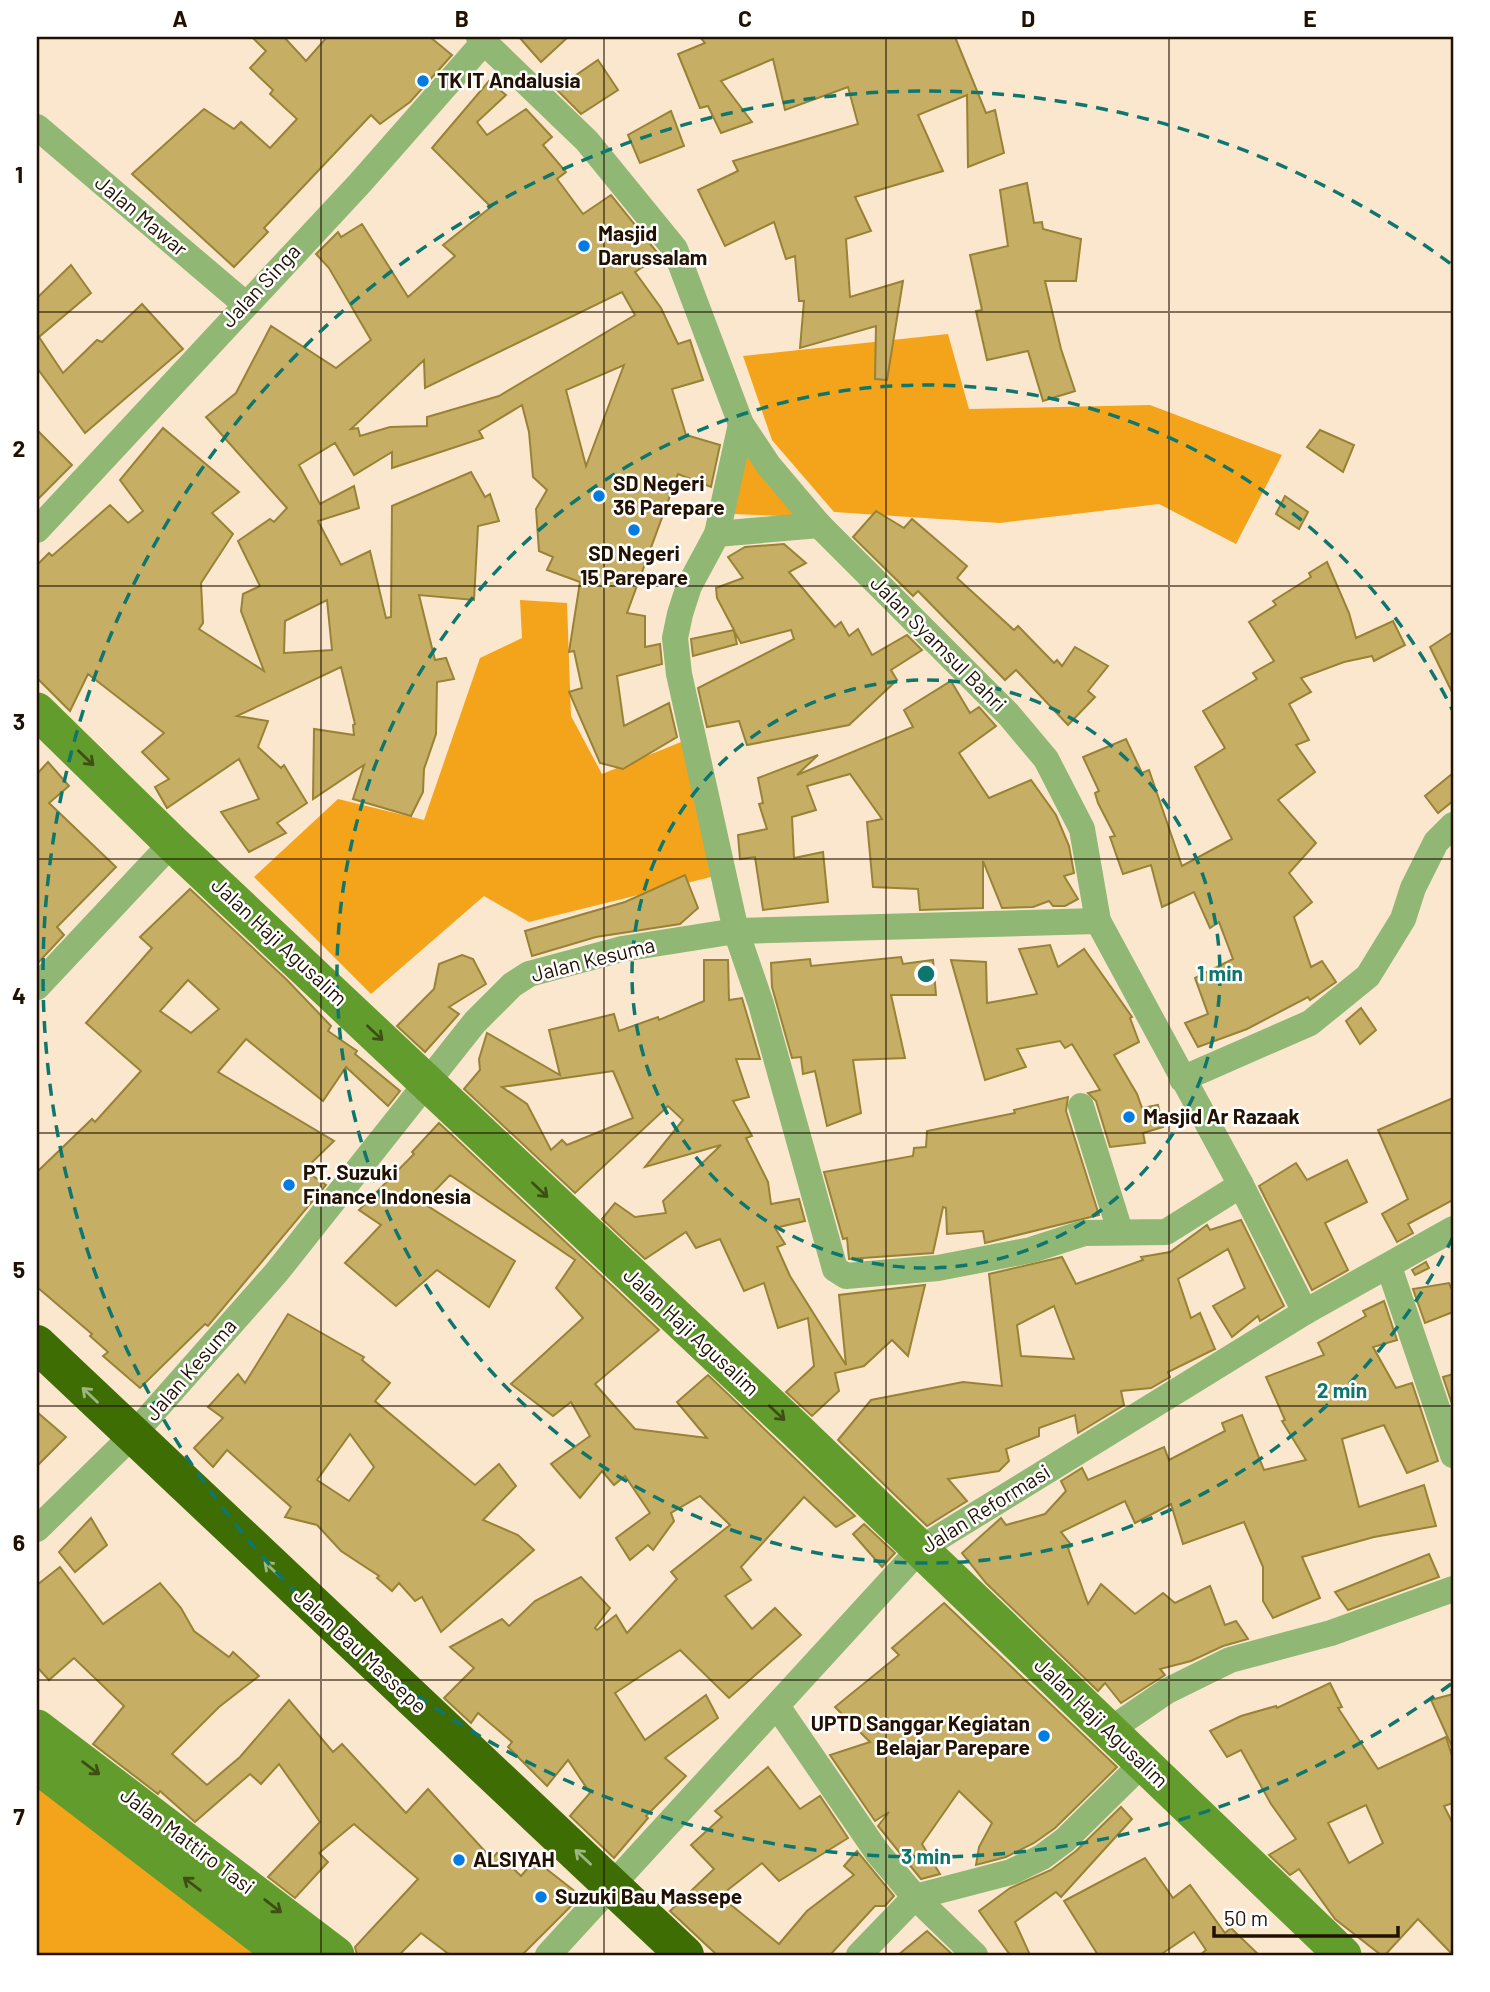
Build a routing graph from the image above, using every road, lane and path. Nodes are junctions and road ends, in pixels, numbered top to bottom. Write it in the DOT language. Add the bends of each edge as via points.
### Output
graph roads {
  1 [pos="492,42"];
  2 [pos="37,127"];
  3 [pos="245,304"];
  4 [pos="741,424"];
  5 [pos="819,525"];
  6 [pos="37,530"];
  7 [pos="717,534"];
  8 [pos="37,711"];
  9 [pos="1453,825"];
  10 [pos="173,843"];
  11 [pos="1098,921"];
  12 [pos="736,931"];
  13 [pos="37,987"];
  14 [pos="1182,1079"];
  15 [pos="428,1083"];
  16 [pos="1082,1106"];
  17 [pos="1241,1185"];
  18 [pos="1453,1229"];
  19 [pos="1120,1231"];
  20 [pos="1390,1267"];
  21 [pos="1305,1312"];
  22 [pos="37,1344"];
  23 [pos="132,1436"];
  24 [pos="1453,1455"];
  25 [pos="37,1529"];
  26 [pos="920,1549"];
  27 [pos="1453,1589"];
  28 [pos="777,1706"];
  29 [pos="37,1728"];
  30 [pos="1110,1730"];
  31 [pos="1143,1763"];
  32 [pos="37,1765"];
  33 [pos="613,1885"];
  34 [pos="915,1898"];
  35 [pos="285,1955"];
  36 [pos="336,1955"];
  37 [pos="548,1955"];
  38 [pos="685,1955"];
  39 [pos="859,1955"];
  40 [pos="975,1955"];
  41 [pos="1343,1955"];
  1 -- 3 [label="street, Jalan Singa"];
  1 -- 4 [label="street, Jalan Syamsul Bahri" via="587,141 675,249"];
  2 -- 3 [label="street, Jalan Mawar"];
  3 -- 6 [label="street, Jalan Singa"];
  4 -- 5 [label="street, Jalan Syamsul Bahri" via="769,466"];
  4 -- 7 [label="street"];
  5 -- 7 [label="street"];
  5 -- 11 [label="street, Jalan Syamsul Bahri" via="1009,715 1045,759 1082,828"];
  7 -- 12 [label="street" via="689,586 675,638"];
  8 -- 10 [label="street, Jalan Haji Agusalim, one-way"];
  9 -- 14 [label="street" via="1436,842 1403,919 1368,976 1310,1023"];
  10 -- 13 [label="street"];
  10 -- 15 [label="street, Jalan Haji Agusalim, one-way"];
  11 -- 12 [label="street, Jalan Kesuma"];
  11 -- 14 [label="street, Jalan Syamsul Bahri"];
  12 -- 15 [label="street, Jalan Kesuma" via="622,949 529,974 475,1022"];
  12 -- 19 [label="street" via="835,1269 846,1276 938,1268 1031,1250 1084,1233"];
  14 -- 17 [label="street, Jalan Syamsul Bahri"];
  15 -- 23 [label="street, Jalan Kesuma" via="276,1273"];
  15 -- 26 [label="street, Jalan Haji Agusalim, one-way"];
  16 -- 19 [label="street"];
  17 -- 19 [label="street" via="1166,1232"];
  17 -- 21 [label="street, Jalan Syamsul Bahri"];
  18 -- 20 [label="street, Jalan Reformasi"];
  20 -- 21 [label="street, Jalan Reformasi"];
  20 -- 24 [label="street"];
  21 -- 26 [label="street, Jalan Reformasi"];
  23 -- 22 [label="highway, Jalan Bau Massepe, one-way"];
  23 -- 25 [label="street, Jalan Kesuma"];
  33 -- 23 [label="highway, Jalan Bau Massepe, one-way"];
  26 -- 28 [label="street, Jalan Reformasi"];
  26 -- 30 [label="street, Jalan Haji Agusalim"];
  27 -- 30 [label="street" via="1331,1633 1230,1660 1167,1691"];
  28 -- 33 [label="street, Jalan Reformasi"];
  28 -- 34 [label="street" via="877,1852"];
  29 -- 36 [label="street, Jalan Mattiro Tasi, one-way"];
  30 -- 31 [label="street, Jalan Haji Agusalim"];
  31 -- 34 [label="street" via="1042,1857 1011,1872"];
  31 -- 41 [label="street, Jalan Haji Agusalim"];
  35 -- 32 [label="street, Jalan Mattiro Tasi, one-way"];
  33 -- 37 [label="street, Jalan Reformasi"];
  33 -- 38 [label="highway, Jalan Bau Massepe"];
  34 -- 39 [label="street"];
  34 -- 40 [label="street"];
}
